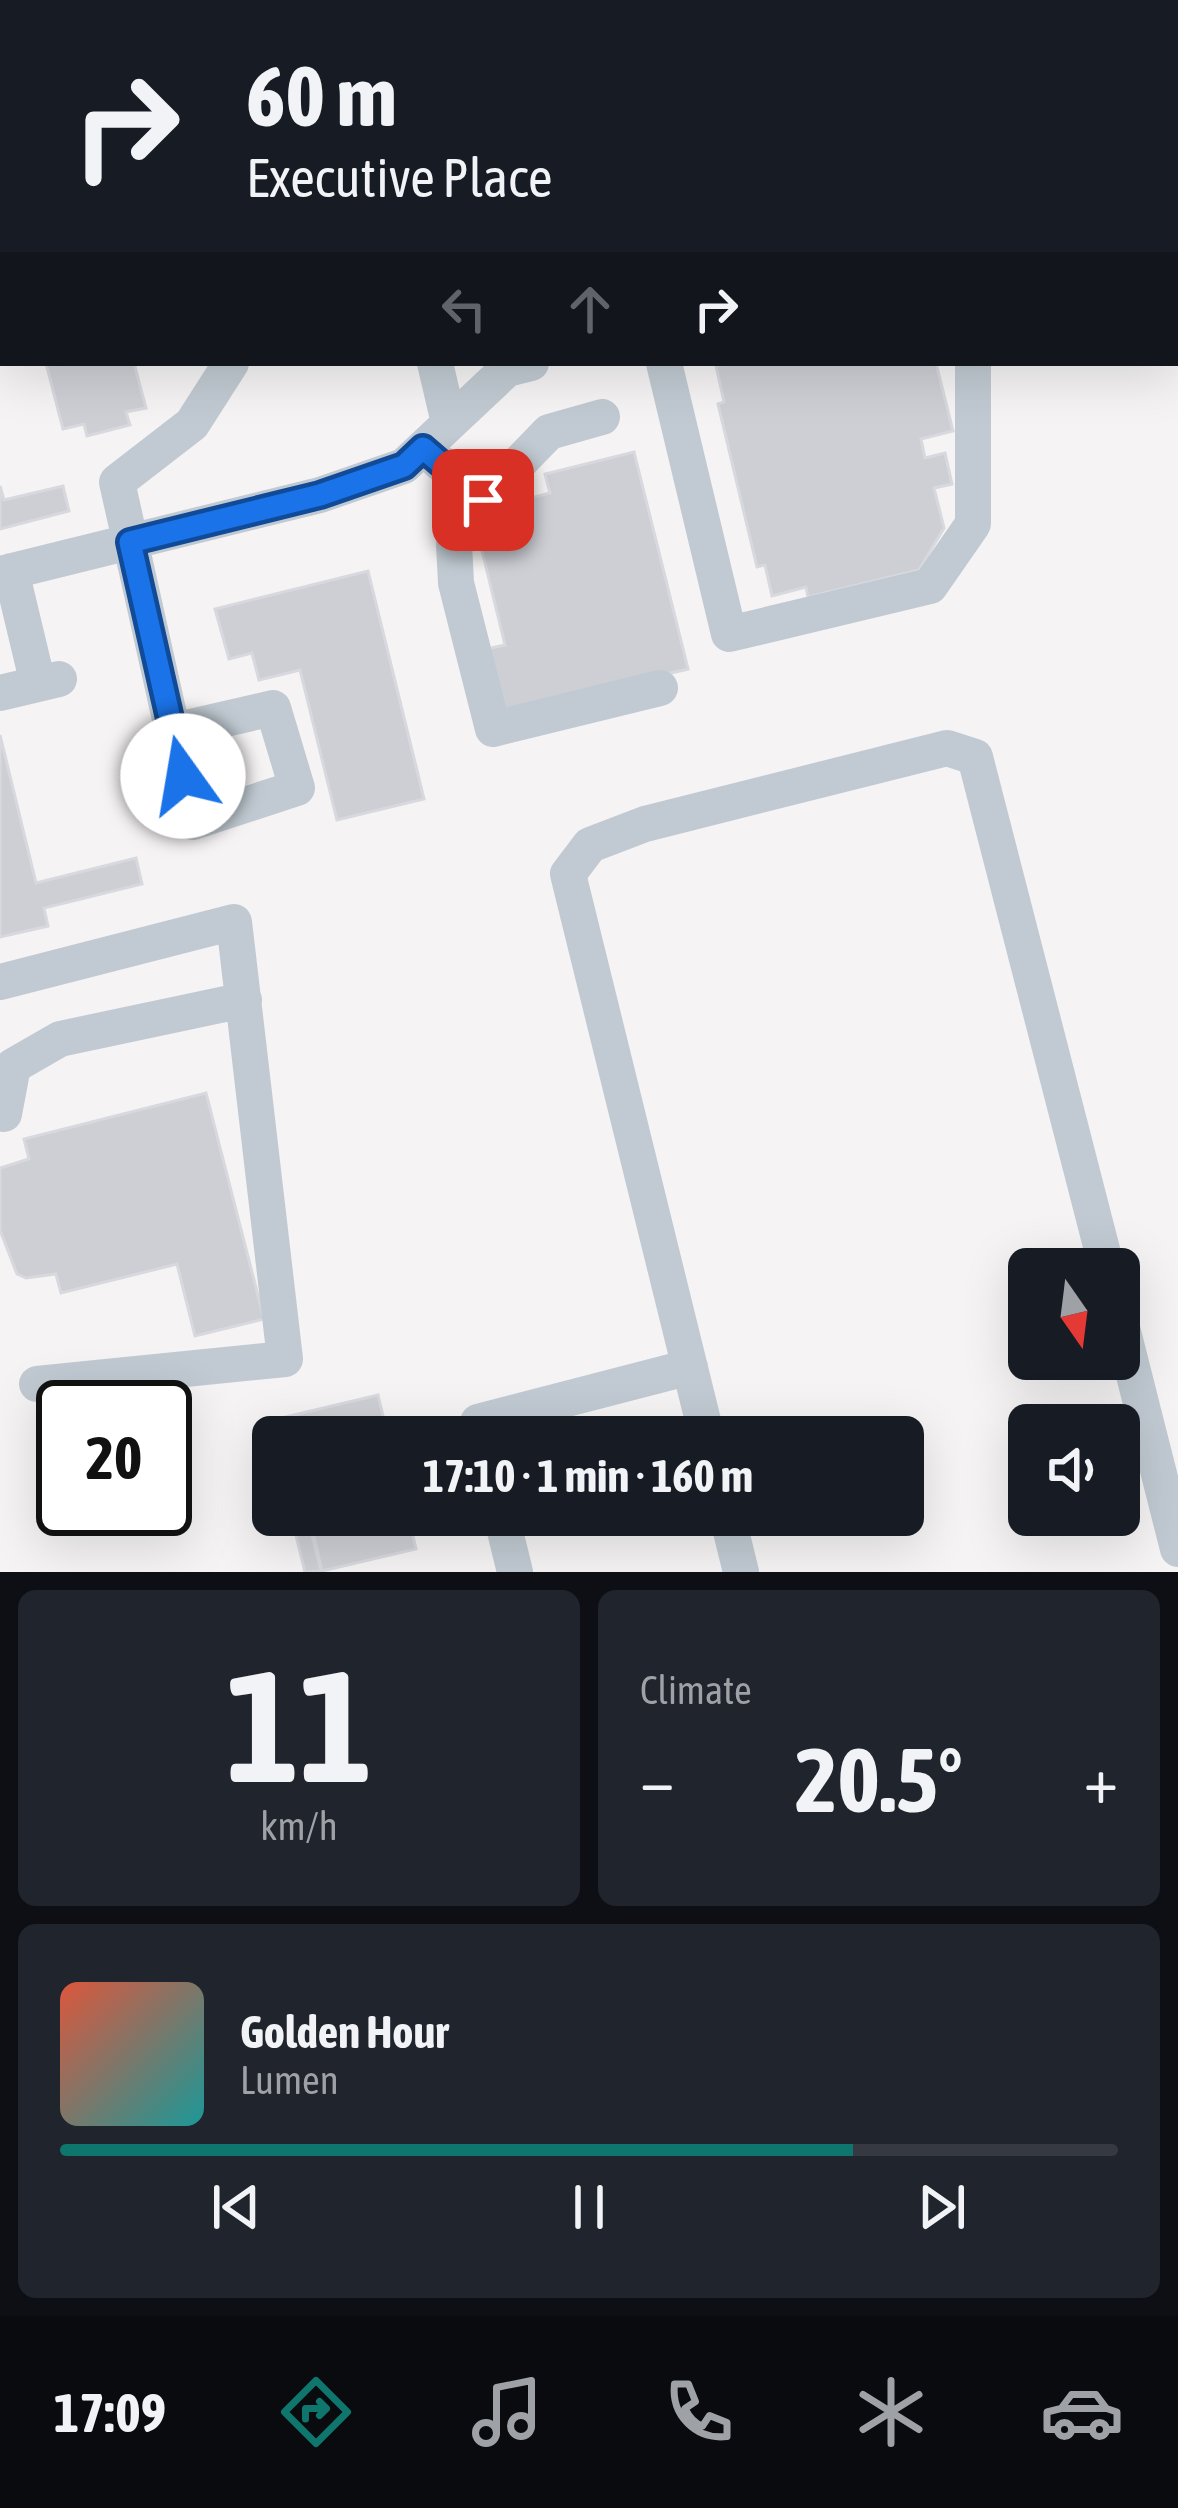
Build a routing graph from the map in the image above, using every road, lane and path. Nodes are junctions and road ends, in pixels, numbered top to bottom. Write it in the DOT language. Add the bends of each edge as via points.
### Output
graph roads {
  1 [pos="229,366"];
  2 [pos="435,366"];
  3 [pos="513,366"];
  4 [pos="665,366"];
  5 [pos="973,366"];
  6 [pos="602,417"];
  7 [pos="436,435"];
  8 [pos="483,500"];
  9 [pos="130,542"];
  10 [pos="6,573"];
  11 [pos="660,688"];
  12 [pos="0,693"];
  13 [pos="173,731"];
  14 [pos="0,982"];
  15 [pos="244,1000"];
  16 [pos="4,1114"];
  17 [pos="1102,1248"];
  18 [pos="690,1367"];
  19 [pos="77,1380"];
  20 [pos="1135,1380"];
  21 [pos="501,1416"];
  22 [pos="702,1416"];
  23 [pos="506,1536"];
  24 [pos="732,1536"];
  25 [pos="1178,1549"];
  26 [pos="514,1572"];
  27 [pos="741,1572"];
  1 -- 9 [label="street" via="192,424 117,482"];
  2 -- 7 [label="street"];
  3 -- 7 [label="street"];
  4 -- 5 [label="street" via="729,634 930,586 973,524"];
  6 -- 8 [label="street" via="549,432"];
  7 -- 8 [label="street"];
  7 -- 9 [label="street" via="404,466"];
  8 -- 11 [label="street" via="454,544 493,729"];
  9 -- 10 [label="street"];
  9 -- 13 [label="street"];
  10 -- 12 [label="street" via="50,681"];
  14 -- 15 [label="street" via="234,922"];
  15 -- 16 [label="street" via="60,1039 13,1066"];
  15 -- 19 [label="street" via="285,1359"];
  17 -- 18 [label="street" via="974,757 947,748 645,824 590,844 568,874"];
  18 -- 21 [label="street"];
  18 -- 22 [label="street"];
  20 -- 25 [label="street"];
  23 -- 26 [label="street"];
  24 -- 27 [label="street"];
}
